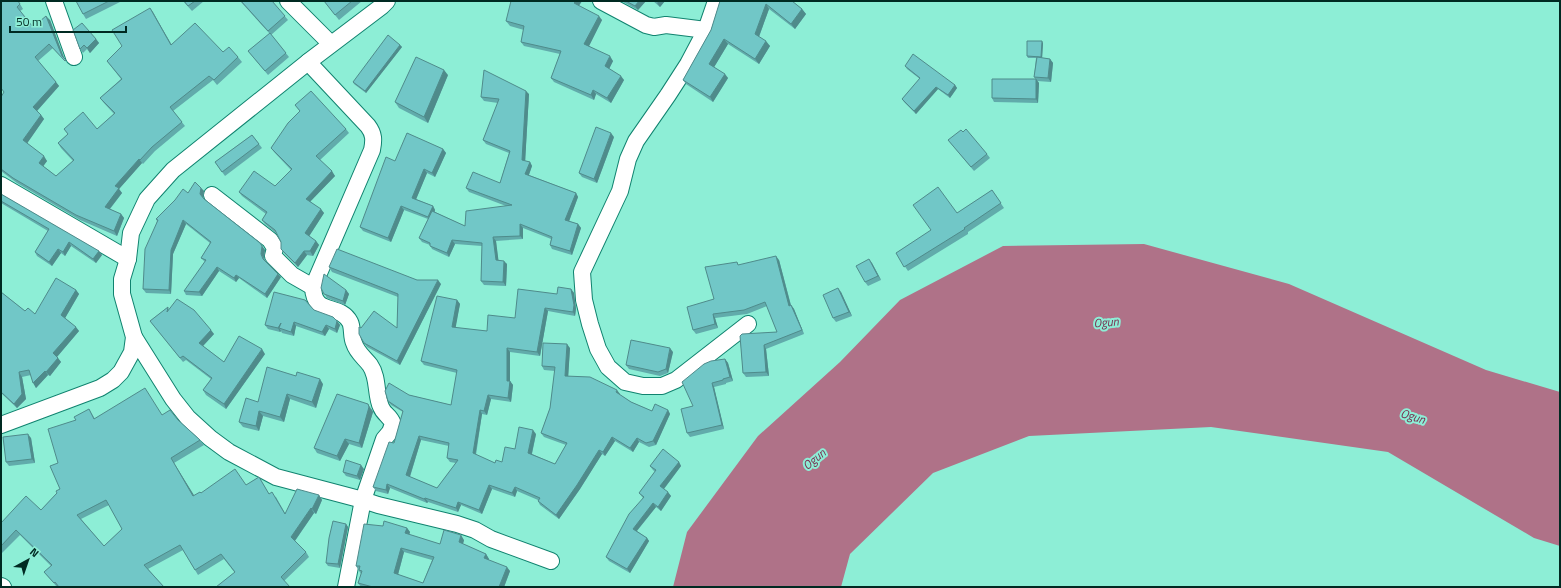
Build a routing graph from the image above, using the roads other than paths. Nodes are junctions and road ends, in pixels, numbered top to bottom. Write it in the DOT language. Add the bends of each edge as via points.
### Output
graph roads {
  1 [pos="54,1"];
  2 [pos="288,1"];
  3 [pos="386,1"];
  4 [pos="601,1"];
  5 [pos="716,1"];
  6 [pos="706,30"];
  7 [pos="331,44"];
  8 [pos="74,57"];
  9 [pos="308,62"];
  10 [pos="1,185"];
  11 [pos="212,195"];
  12 [pos="128,259"];
  13 [pos="313,287"];
  14 [pos="748,324"];
  15 [pos="134,337"];
  16 [pos="2,423"];
  17 [pos="364,500"];
  18 [pos="551,561"];
  19 [pos="346,587"];
  1 -- 8 [label="street"];
  2 -- 7 [label="street"];
  3 -- 7 [label="street"];
  4 -- 6 [label="street" via="646,25"];
  5 -- 6 [label="street"];
  6 -- 14 [label="street" via="676,82 636,141 628,159 620,191 582,272 584,300 598,349 608,367 625,382 643,386 662,386 676,380"];
  7 -- 9 [label="street"];
  9 -- 12 [label="street" via="173,170 147,199 131,233"];
  9 -- 13 [label="street" via="368,126 373,133 374,141"];
  10 -- 12 [label="street"];
  11 -- 13 [label="street" via="270,240 275,248 273,256 292,275"];
  12 -- 15 [label="street" via="122,279 122,294"];
  13 -- 17 [label="street" via="314,297 318,303 339,312 350,322 354,344 370,365 375,376 380,405 393,424 384,439"];
  15 -- 16 [label="street" via="132,352 121,372 100,388 29,416"];
  15 -- 17 [label="street" via="188,418 229,452 276,476"];
  17 -- 18 [label="street" via="458,524"];
  17 -- 19 [label="street"];
}
